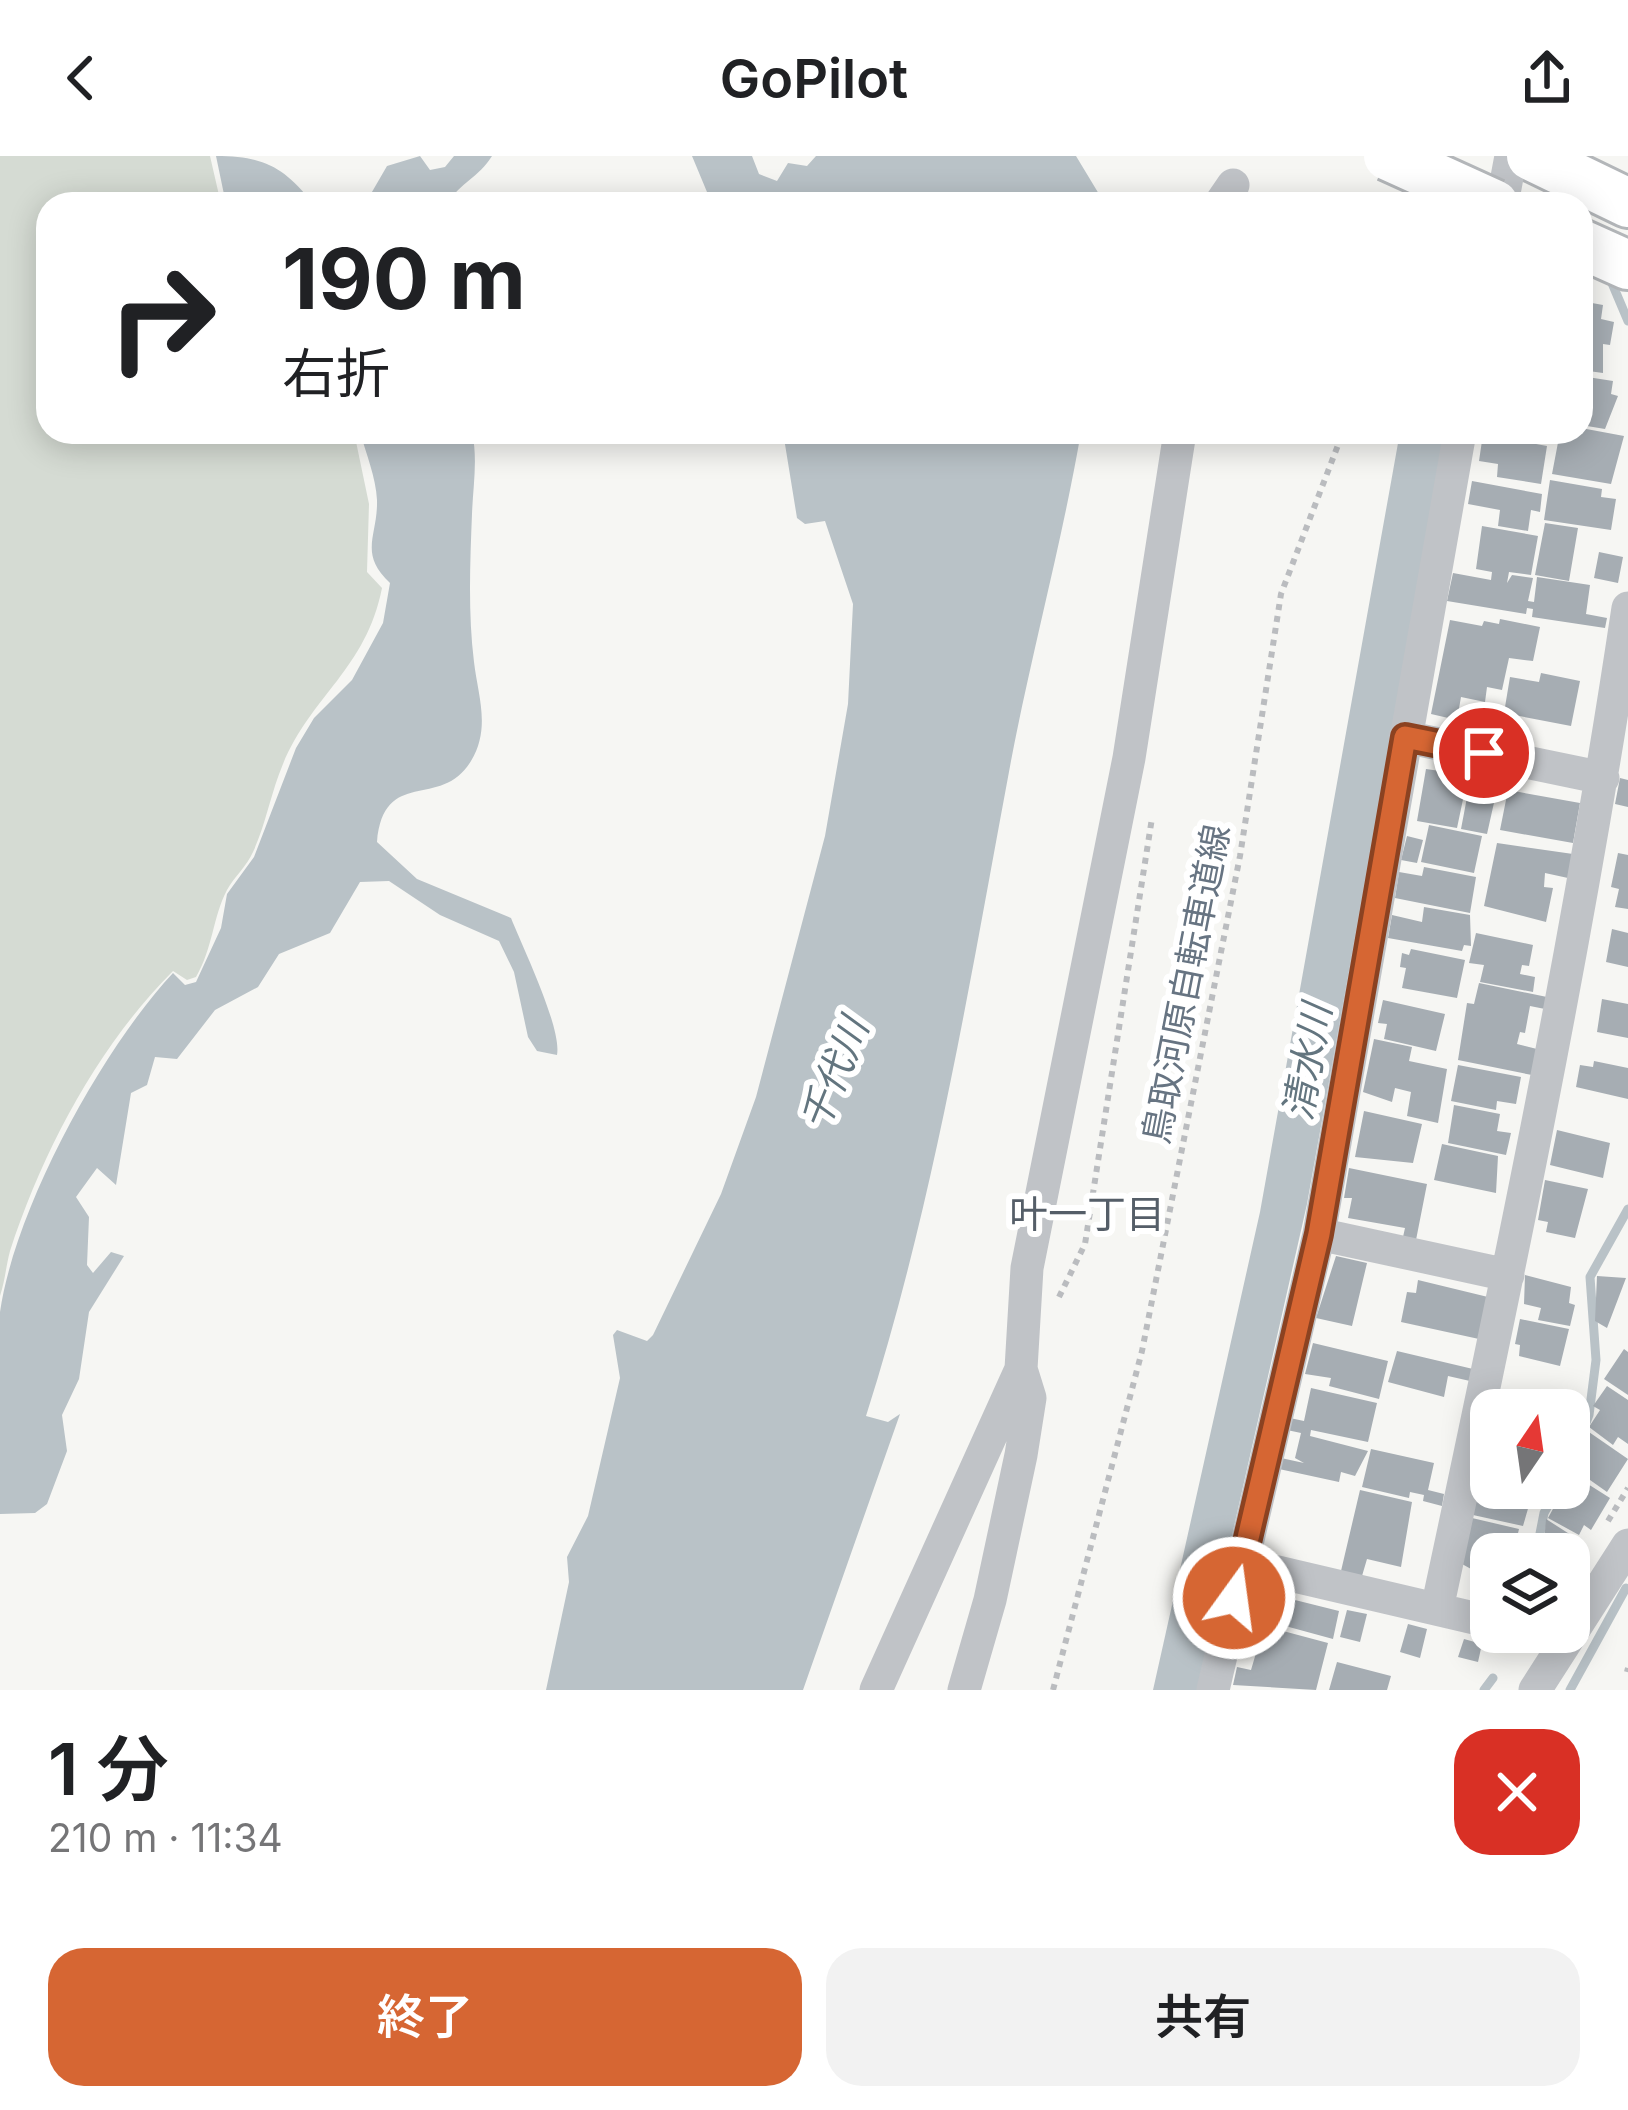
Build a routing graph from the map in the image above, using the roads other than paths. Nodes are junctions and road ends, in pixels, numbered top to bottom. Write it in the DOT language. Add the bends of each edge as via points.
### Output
graph roads {
  1 [pos="1388,156"];
  2 [pos="1544,159"];
  3 [pos="1628,169"];
  4 [pos="1470,192"];
  5 [pos="1510,192"];
  6 [pos="1628,203"];
  7 [pos="1593,249"];
  8 [pos="1628,265"];
  9 [pos="1178,444"];
  10 [pos="1458,444"];
  11 [pos="1628,608"];
  12 [pos="1405,737"];
  13 [pos="1603,778"];
  14 [pos="1319,1234"];
  15 [pos="1508,1275"];
  16 [pos="1021,1369"];
  17 [pos="1628,1545"];
  18 [pos="1243,1564"];
  19 [pos="1590,1589"];
  20 [pos="1437,1609"];
  21 [pos="1470,1617"];
  22 [pos="1544,1653"];
  23 [pos="876,1690"];
  24 [pos="964,1690"];
  25 [pos="1213,1690"];
  26 [pos="1534,1690"];
  1 -- 4 [label="highway, bridge"];
  2 -- 3 [label="highway"];
  2 -- 5 [label="street"];
  2 -- 6 [label="highway"];
  7 -- 8 [label="highway"];
  9 -- 16 [label="street" via="1129,758 1027,1268"];
  10 -- 12 [label="street"];
  11 -- 13 [label="street"];
  12 -- 13 [label="street"];
  12 -- 14 [label="street"];
  13 -- 15 [label="street"];
  14 -- 15 [label="street"];
  14 -- 18 [label="street"];
  15 -- 20 [label="street"];
  16 -- 23 [label="street"];
  16 -- 24 [label="street" via="1030,1398 1021,1455"];
  17 -- 19 [label="street"];
  18 -- 20 [label="street"];
  18 -- 25 [label="street"];
  20 -- 21 [label="street"];
  22 -- 26 [label="street"];
}
